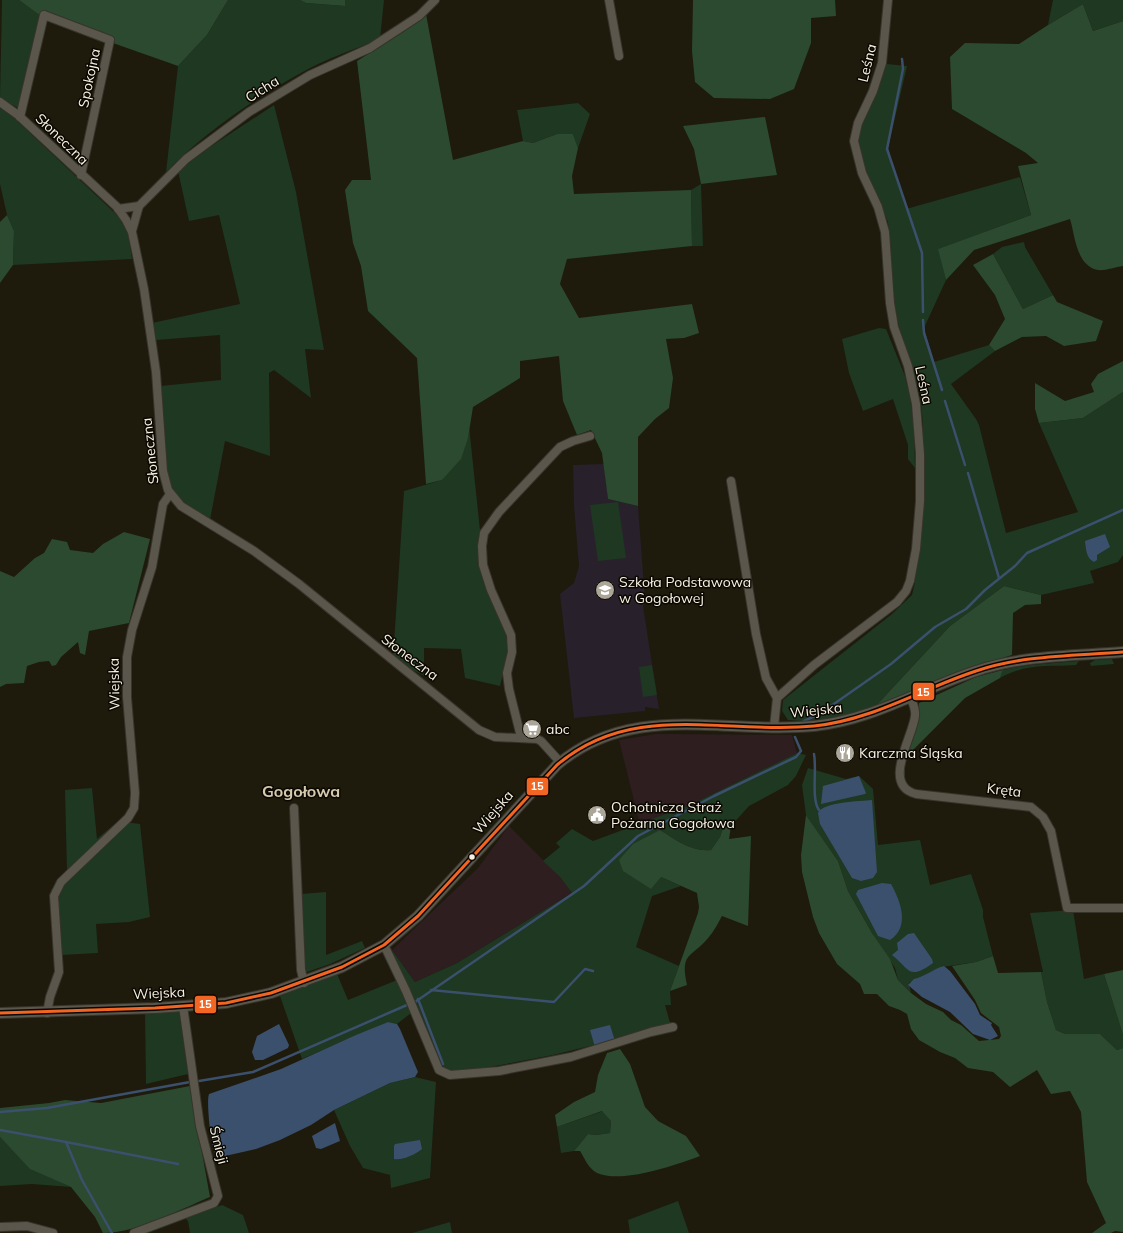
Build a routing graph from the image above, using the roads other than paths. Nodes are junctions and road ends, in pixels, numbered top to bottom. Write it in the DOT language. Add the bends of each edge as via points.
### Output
graph roads {
  1 [pos="435,0"];
  2 [pos="609,0"];
  3 [pos="888,0"];
  4 [pos="619,56"];
  5 [pos="0,102"];
  6 [pos="20,117"];
  7 [pos="81,175"];
  8 [pos="139,206"];
  9 [pos="118,209"];
  10 [pos="132,232"];
  11 [pos="590,436"];
  12 [pos="731,481"];
  13 [pos="170,494"];
  14 [pos="1123,652"];
  15 [pos="777,698"];
  16 [pos="911,698"];
  17 [pos="774,727"];
  18 [pos="521,737"];
  19 [pos="560,762"];
  20 [pos="294,808"];
  21 [pos="1123,908"];
  22 [pos="384,945"];
  23 [pos="304,982"];
  24 [pos="183,1006"];
  25 [pos="0,1013"];
  26 [pos="47,1013"];
  27 [pos="673,1027"];
  28 [pos="0,1227"];
  29 [pos="53,1233"];
  30 [pos="134,1233"];
  1 -- 8 [label="street, Cicha" via="419,16 370,48 310,75 249,112 186,159"];
  2 -- 4 [label="street"];
  3 -- 15 [label="street, Leśna" via="882,63 873,91 858,123 854,141 862,173 878,207 885,232 894,327 908,366 916,404 920,501 916,549 910,581 897,602 814,665"];
  5 -- 6 [label="street, Słoneczna"];
  6 -- 7 [label="street, Słoneczna"];
  6 -- 7 [label="street, Spokojna" via="44,15 110,40"];
  7 -- 9 [label="street, Słoneczna"];
  8 -- 9 [label="street"];
  8 -- 10 [label="street, Cicha"];
  9 -- 10 [label="street, Słoneczna"];
  10 -- 13 [label="street, Słoneczna" via="153,348 163,471"];
  11 -- 18 [label="street" via="560,448 500,512 484,533 483,565 511,635 509,689"];
  12 -- 15 [label="street" via="756,634 766,678"];
  13 -- 18 [label="street, Słoneczna" via="195,516 254,551 299,584 480,731 495,737"];
  13 -- 26 [label="street, Wiejska" via="163,504 152,567 132,630 127,657 134,808 128,818 57,886 54,896 59,972"];
  14 -- 16 [label="street, Wiejska" via="1004,663 968,674"];
  15 -- 17 [label="street"];
  16 -- 17 [label="street, Wiejska" via="869,715 846,721 813,726"];
  16 -- 21 [label="street, Kręta" via="915,717 900,764 901,782 906,789 920,795 1030,807 1043,817 1051,831 1067,908"];
  17 -- 19 [label="street, Wiejska" via="639,726 597,740"];
  18 -- 19 [label="street, Słoneczna" via="541,741"];
  19 -- 22 [label="street, Wiejska" via="418,916"];
  20 -- 23 [label="street" via="301,970"];
  22 -- 23 [label="street, Wiejska" via="350,964"];
  22 -- 27 [label="street" via="439,1070 450,1075 499,1071 571,1057"];
  23 -- 24 [label="street, Wiejska" via="241,1000"];
  24 -- 26 [label="street, Wiejska"];
  24 -- 30 [label="street, Śmieji" via="201,1133 218,1196 214,1203"];
  25 -- 26 [label="street, Wiejska"];
  28 -- 29 [label="street" via="31,1226"];
}
